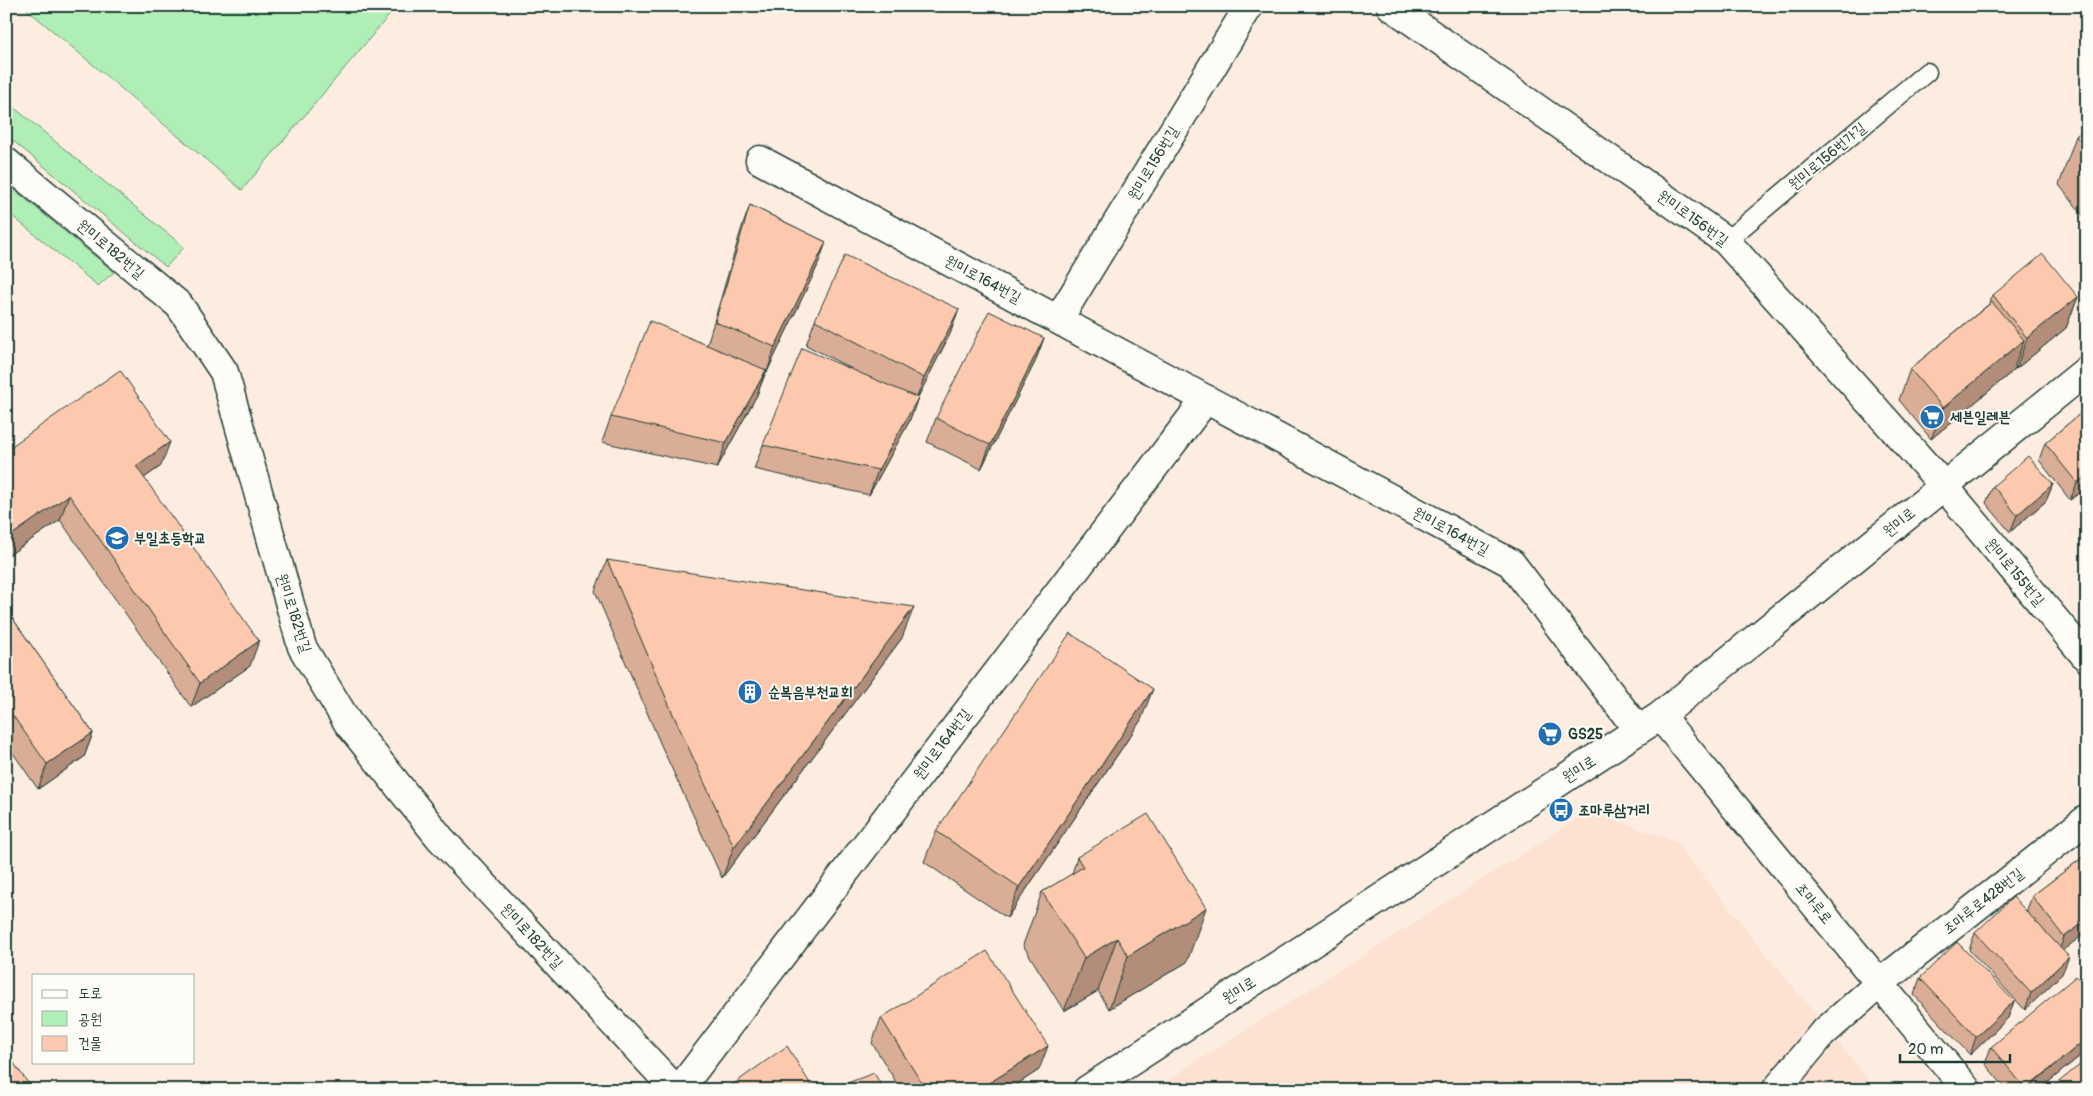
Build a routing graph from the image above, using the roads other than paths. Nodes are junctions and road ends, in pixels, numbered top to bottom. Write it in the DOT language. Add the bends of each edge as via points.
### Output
graph roads {
  1 [pos="1249,6"];
  2 [pos="1392,6"];
  3 [pos="1927,72"];
  4 [pos="760,160"];
  5 [pos="6,162"];
  6 [pos="1726,241"];
  7 [pos="1058,320"];
  8 [pos="2087,370"];
  9 [pos="1206,399"];
  10 [pos="1944,486"];
  11 [pos="2087,658"];
  12 [pos="1649,723"];
  13 [pos="2087,819"];
  14 [pos="1880,983"];
  15 [pos="677,1090"];
  16 [pos="1087,1090"];
  17 [pos="1776,1090"];
  18 [pos="1967,1090"];
  1 -- 7 [label="street, 원미로156번길"];
  2 -- 6 [label="street, 원미로156번길"];
  3 -- 6 [label="lane, 원미로156번가길"];
  4 -- 7 [label="street, 원미로164번길"];
  5 -- 15 [label="street, 원미로182번길" via="179,305 224,372 302,647 348,723 440,838"];
  6 -- 10 [label="street, 원미로156번길"];
  7 -- 9 [label="street, 원미로164번길"];
  8 -- 10 [label="street, 원미로"];
  9 -- 12 [label="street, 원미로164번길" via="1511,562"];
  9 -- 15 [label="street, 원미로164번길"];
  10 -- 11 [label="street, 원미로155번길"];
  10 -- 12 [label="street, 원미로"];
  12 -- 14 [label="street, 조마루로"];
  12 -- 16 [label="street, 원미로"];
  13 -- 14 [label="street, 조마루로428번길"];
  14 -- 17 [label="street, 조마루로428번길" via="1822,1034"];
  14 -- 18 [label="street, 조마루로"];
}
